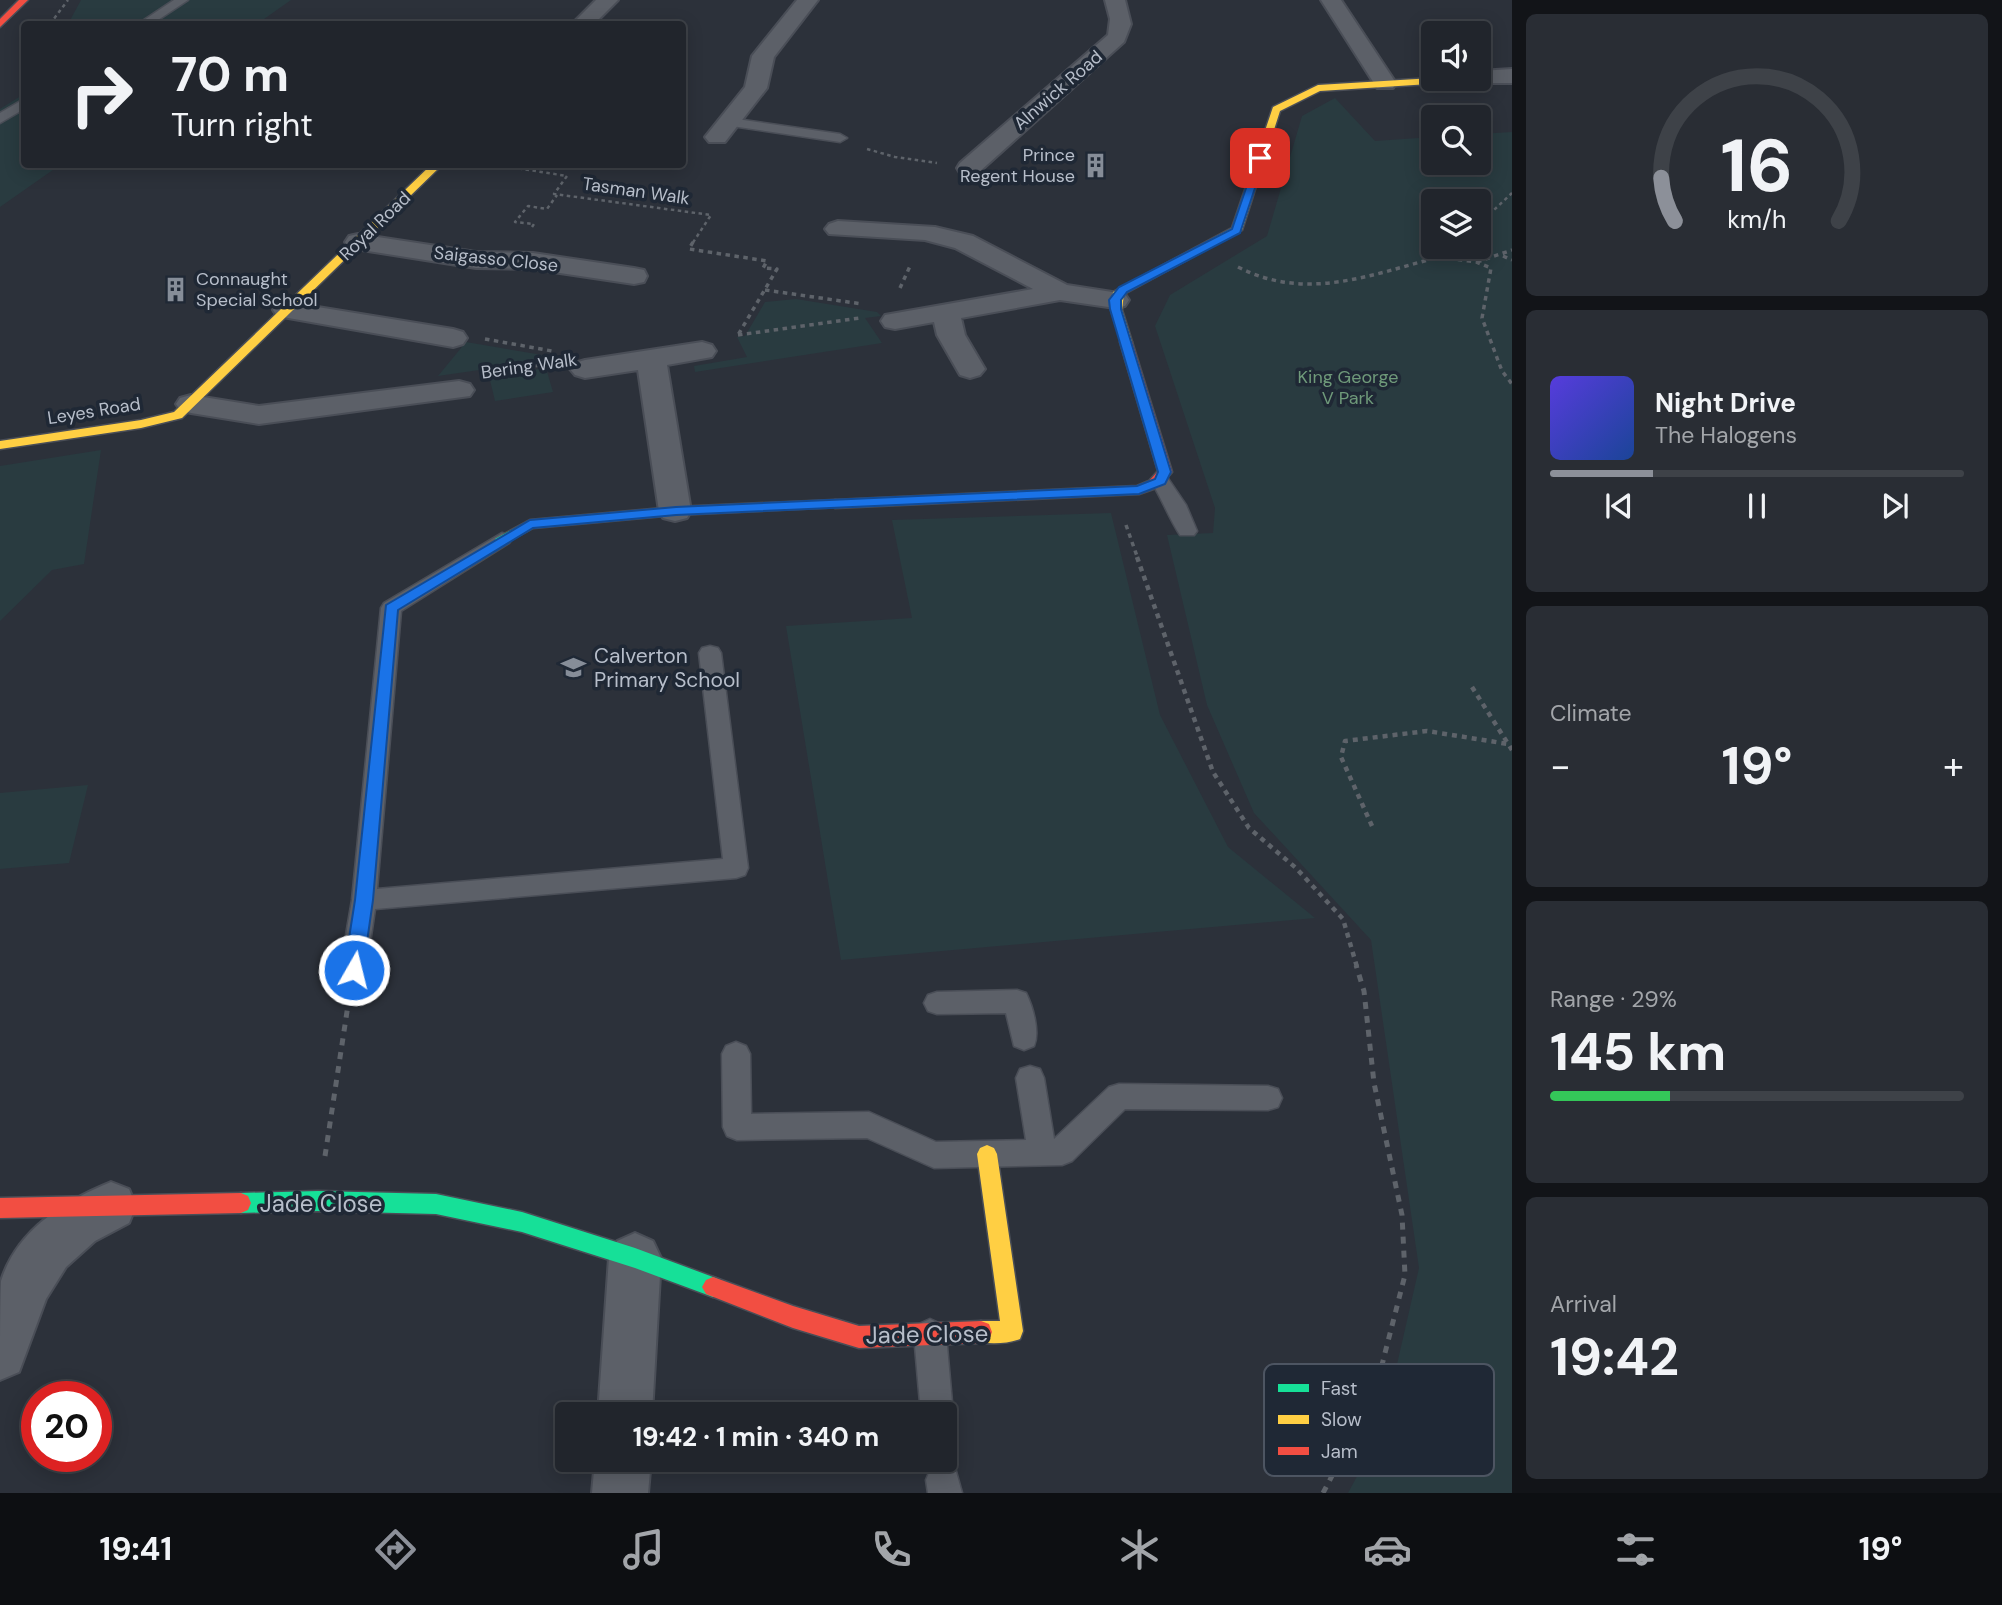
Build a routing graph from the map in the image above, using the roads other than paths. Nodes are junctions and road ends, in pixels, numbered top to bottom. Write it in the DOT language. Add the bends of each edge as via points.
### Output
graph roads {
  1 [pos="24,0"];
  2 [pos="182,0"];
  3 [pos="608,0"];
  4 [pos="808,0"];
  5 [pos="1115,0"];
  6 [pos="1331,0"];
  7 [pos="149,21"];
  8 [pos="585,21"];
  9 [pos="0,24"];
  10 [pos="1512,76"];
  11 [pos="1491,77"];
  12 [pos="1421,81"];
  13 [pos="1385,83"];
  14 [pos="21,105"];
  15 [pos="0,119"];
  16 [pos="723,129"];
  17 [pos="840,138"];
  18 [pos="434,168"];
  19 [pos="969,168"];
  20 [pos="838,229"];
  21 [pos="358,242"];
  22 [pos="634,276"];
  23 [pos="1060,292"];
  24 [pos="1115,300"];
  25 [pos="288,310"];
  26 [pos="946,312"];
  27 [pos="894,315"];
  28 [pos="464,338"];
  29 [pos="702,351"];
  30 [pos="651,359"];
  31 [pos="574,361"];
  32 [pos="970,369"];
  33 [pos="469,382"];
  34 [pos="191,404"];
  35 [pos="0,445"];
  36 [pos="1160,481"];
  37 [pos="676,511"];
  38 [pos="1187,531"];
  39 [pos="502,539"];
  40 [pos="710,653"];
  41 [pos="364,900"];
  42 [pos="354,970"];
  43 [pos="937,1003"];
  44 [pos="1024,1038"];
  45 [pos="736,1054"];
  46 [pos="1030,1078"];
  47 [pos="1268,1098"];
  48 [pos="1042,1152"];
  49 [pos="987,1154"];
  50 [pos="111,1206"];
  51 [pos="0,1208"];
  52 [pos="635,1258"];
  53 [pos="930,1335"];
  54 [pos="0,1353"];
  55 [pos="626,1402"];
  56 [pos="936,1402"];
  57 [pos="622,1472"];
  58 [pos="621,1493"];
  1 -- 9 [label="street"];
  2 -- 7 [label="lane"];
  3 -- 8 [label="street"];
  4 -- 16 [label="street" via="763,56 756,88"];
  5 -- 19 [label="street, Alnwick Road" via="1121,26 1117,38"];
  6 -- 13 [label="street"];
  10 -- 11 [label="street"];
  12 -- 13 [label="street"];
  13 -- 24 [label="street" via="1318,89 1276,109 1237,230 1123,289"];
  14 -- 15 [label="lane"];
  16 -- 17 [label="lane"];
  18 -- 21 [label="street, Royal Road"];
  20 -- 23 [label="street" via="926,232 964,242"];
  21 -- 22 [label="street, Saigasso Close"];
  21 -- 25 [label="street, Royal Road"];
  23 -- 24 [label="street"];
  23 -- 26 [label="street"];
  24 -- 36 [label="street" via="1165,472"];
  25 -- 28 [label="street"];
  25 -- 34 [label="street, Royal Road"];
  26 -- 27 [label="street"];
  26 -- 32 [label="street" via="951,335"];
  29 -- 30 [label="street"];
  30 -- 31 [label="street"];
  30 -- 37 [label="street"];
  33 -- 34 [label="street, Bering Walk" via="266,415"];
  34 -- 35 [label="street, Leyes Road" via="178,415 141,424"];
  36 -- 37 [label="street" via="1139,490"];
  36 -- 38 [label="lane"];
  37 -- 39 [label="street" via="530,524"];
  39 -- 41 [label="lane" via="391,608"];
  40 -- 41 [label="lane" via="736,868"];
  41 -- 42 [label="lane"];
  43 -- 44 [label="lane" via="1017,1001"];
  45 -- 49 [label="lane" via="737,1127 869,1125 934,1155"];
  46 -- 48 [label="lane"];
  47 -- 48 [label="lane" via="1119,1096 1062,1152"];
  48 -- 49 [label="lane"];
  49 -- 53 [label="street, Jade Close" via="1012,1331"];
  50 -- 51 [label="street, Jade Close"];
  50 -- 52 [label="street, Jade Close" via="318,1201 436,1204 522,1222"];
  50 -- 54 [label="street" via="75,1225 42,1257 19,1296"];
  52 -- 53 [label="street, Jade Close" via="859,1337"];
  52 -- 55 [label="street"];
  53 -- 56 [label="lane"];
  57 -- 58 [label="street"];
}
